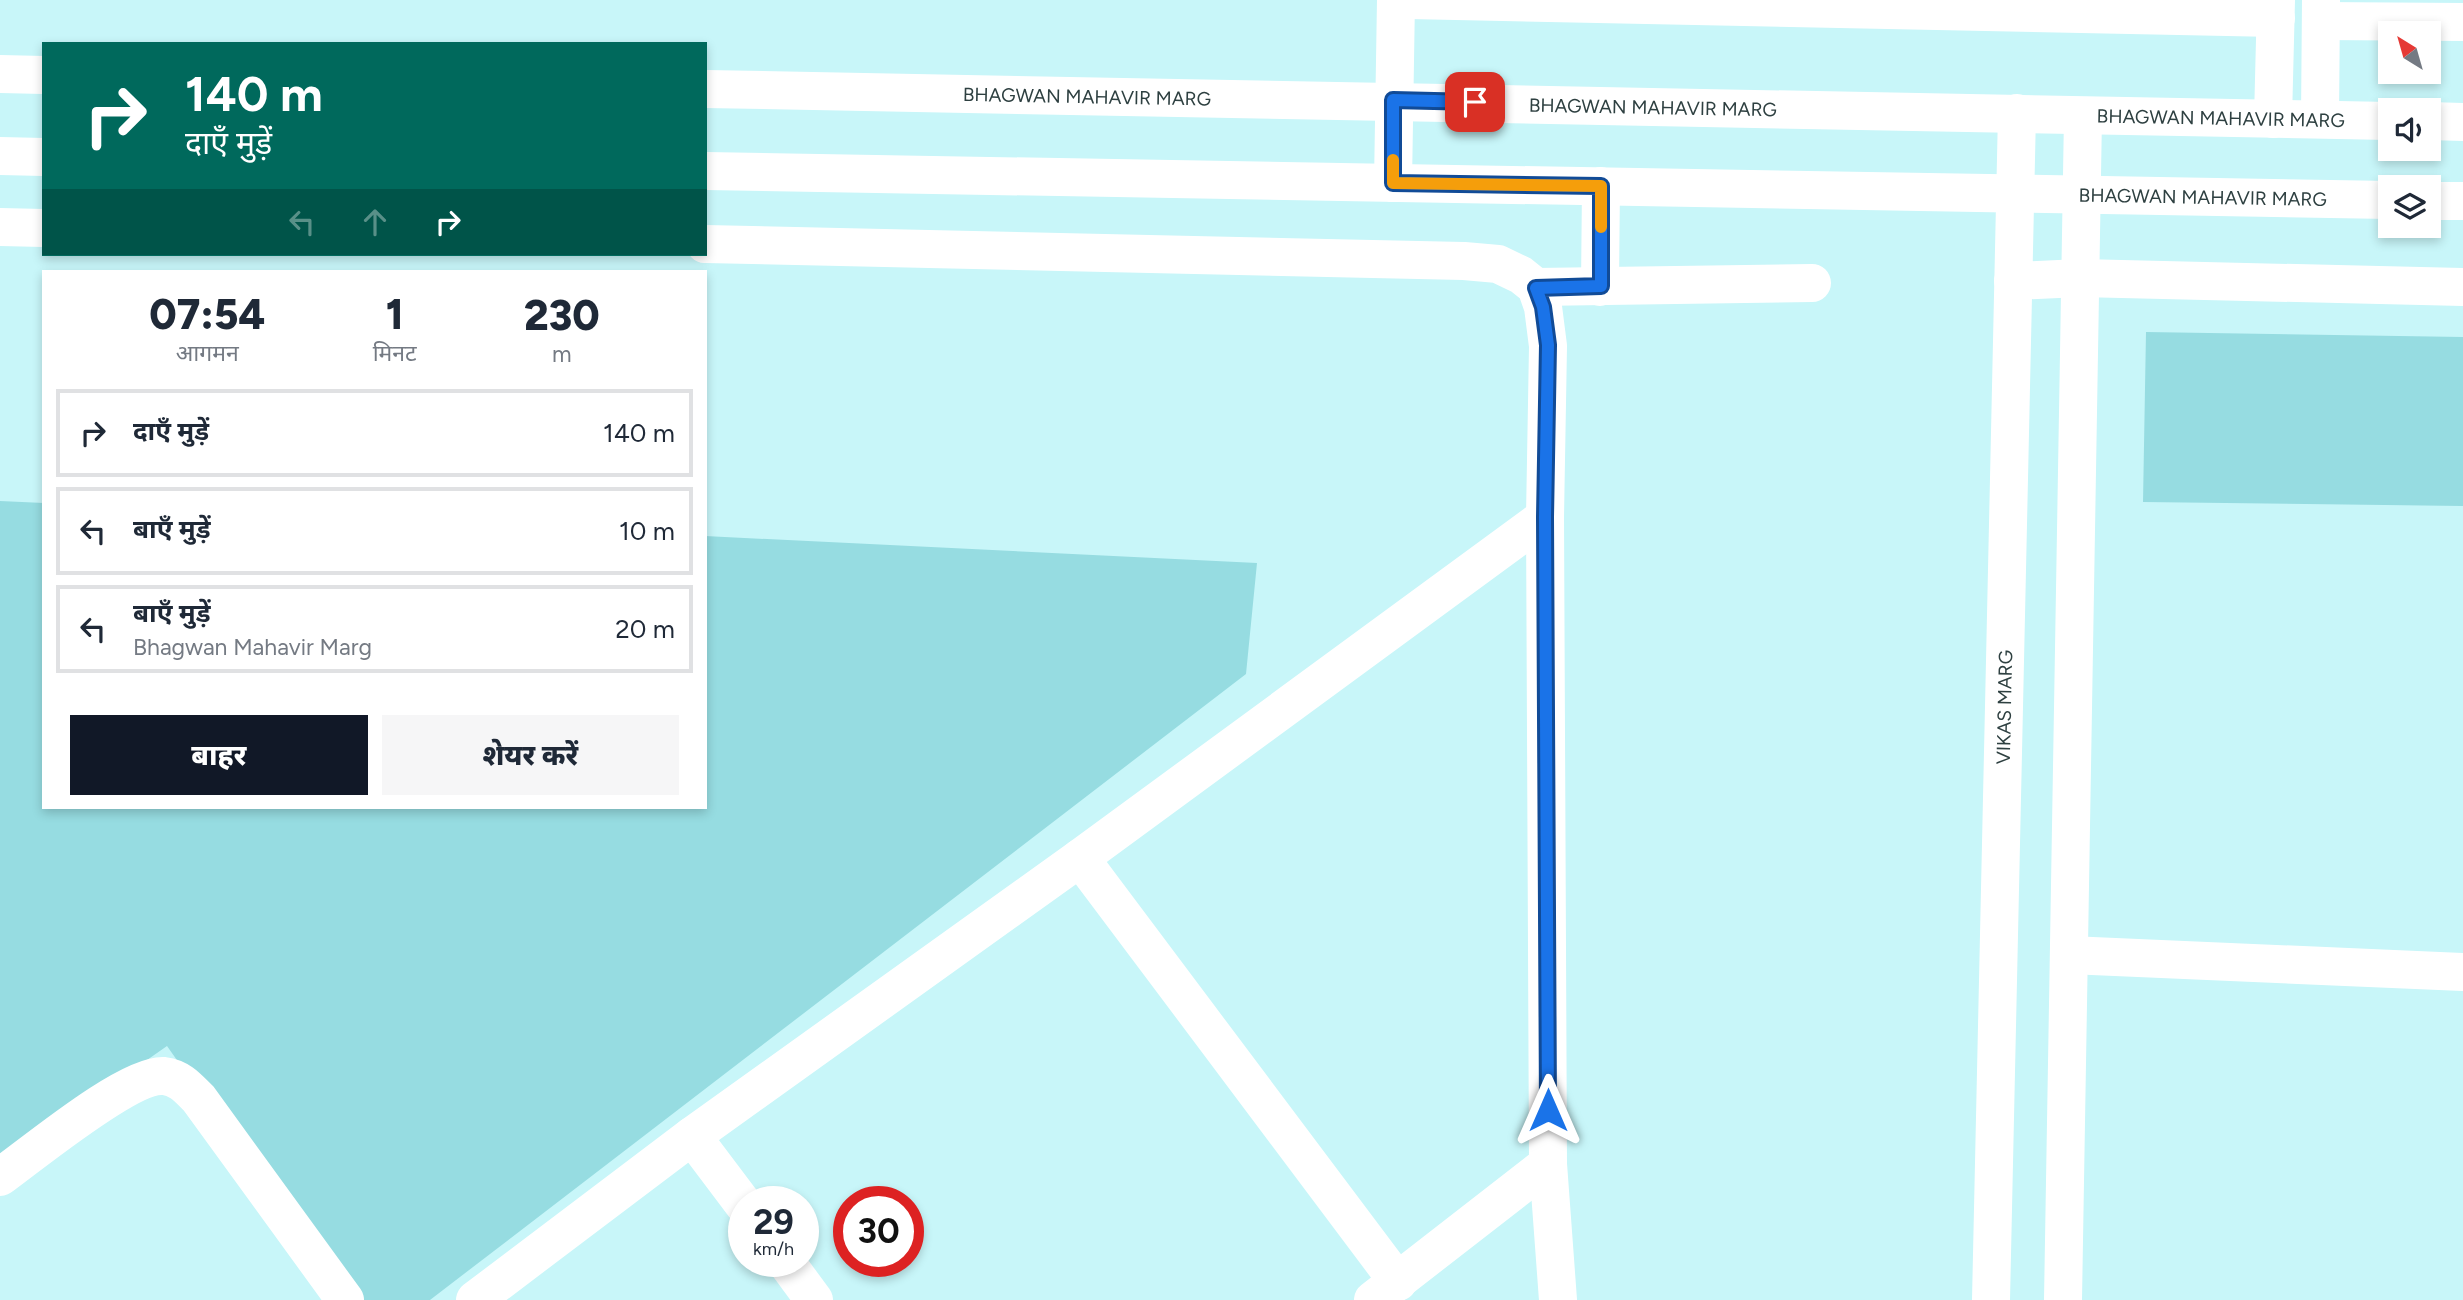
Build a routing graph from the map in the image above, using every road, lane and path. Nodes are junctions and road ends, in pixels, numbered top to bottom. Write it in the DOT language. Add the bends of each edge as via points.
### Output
graph roads {
  1 [pos="1396,0"];
  2 [pos="1409,0"];
  3 [pos="2276,9"];
  4 [pos="2321,10"];
  5 [pos="2463,22"];
  6 [pos="0,74"];
  7 [pos="42,75"];
  8 [pos="707,89"];
  9 [pos="1393,100"];
  10 [pos="2017,113"];
  11 [pos="2083,116"];
  12 [pos="2273,119"];
  13 [pos="2320,119"];
  14 [pos="2378,121"];
  15 [pos="2441,121"];
  16 [pos="2463,122"];
  17 [pos="0,156"];
  18 [pos="42,157"];
  19 [pos="707,171"];
  20 [pos="1393,183"];
  21 [pos="1601,186"];
  22 [pos="2014,193"];
  23 [pos="2082,195"];
  24 [pos="2378,200"];
  25 [pos="2441,201"];
  26 [pos="2463,201"];
  27 [pos="0,227"];
  28 [pos="42,228"];
  29 [pos="707,244"];
  30 [pos="2080,278"];
  31 [pos="2013,281"];
  32 [pos="1812,283"];
  33 [pos="1601,286"];
  34 [pos="2463,287"];
  35 [pos="1536,288"];
  36 [pos="1545,517"];
  37 [pos="1080,858"];
  38 [pos="2068,955"];
  39 [pos="2463,972"];
  40 [pos="692,1136"];
  41 [pos="1548,1164"];
  42 [pos="0,1177"];
  43 [pos="730,1186"];
  44 [pos="797,1277"];
  45 [pos="1385,1291"];
  46 [pos="345,1300"];
  47 [pos="475,1300"];
  48 [pos="814,1300"];
  49 [pos="1558,1300"];
  50 [pos="1991,1300"];
  51 [pos="2063,1300"];
  1 -- 9 [label="street"];
  2 -- 3 [label="street"];
  3 -- 12 [label="street"];
  4 -- 5 [label="street"];
  4 -- 13 [label="street"];
  6 -- 7 [label="street"];
  8 -- 9 [label="street, BHAGWAN MAHAVIR MARG"];
  9 -- 10 [label="street, BHAGWAN MAHAVIR MARG"];
  9 -- 20 [label="street"];
  10 -- 11 [label="street, BHAGWAN MAHAVIR MARG"];
  10 -- 22 [label="street, VIKAS MARG"];
  11 -- 12 [label="street, BHAGWAN MAHAVIR MARG"];
  11 -- 23 [label="street"];
  12 -- 13 [label="street, BHAGWAN MAHAVIR MARG"];
  13 -- 14 [label="street, BHAGWAN MAHAVIR MARG"];
  15 -- 16 [label="street"];
  17 -- 18 [label="street"];
  19 -- 20 [label="street"];
  20 -- 21 [label="street"];
  21 -- 22 [label="street"];
  21 -- 33 [label="street"];
  22 -- 23 [label="street, BHAGWAN MAHAVIR MARG"];
  22 -- 31 [label="street, VIKAS MARG"];
  23 -- 24 [label="street, BHAGWAN MAHAVIR MARG"];
  23 -- 30 [label="street"];
  25 -- 26 [label="street"];
  27 -- 28 [label="street"];
  29 -- 35 [label="street" via="1464,261 1498,264"];
  30 -- 31 [label="street"];
  30 -- 34 [label="street"];
  30 -- 38 [label="street"];
  31 -- 50 [label="street, VIKAS MARG"];
  32 -- 33 [label="street"];
  33 -- 35 [label="street"];
  35 -- 36 [label="street" via="1548,345"];
  36 -- 37 [label="street"];
  36 -- 41 [label="street"];
  37 -- 40 [label="street"];
  37 -- 45 [label="street"];
  38 -- 39 [label="street"];
  38 -- 51 [label="street"];
  40 -- 43 [label="street"];
  40 -- 47 [label="street"];
  41 -- 45 [label="street"];
  41 -- 49 [label="street"];
  42 -- 46 [label="street" via="134,1084 162,1076 181,1081 199,1099"];
  44 -- 48 [label="street"];
}
